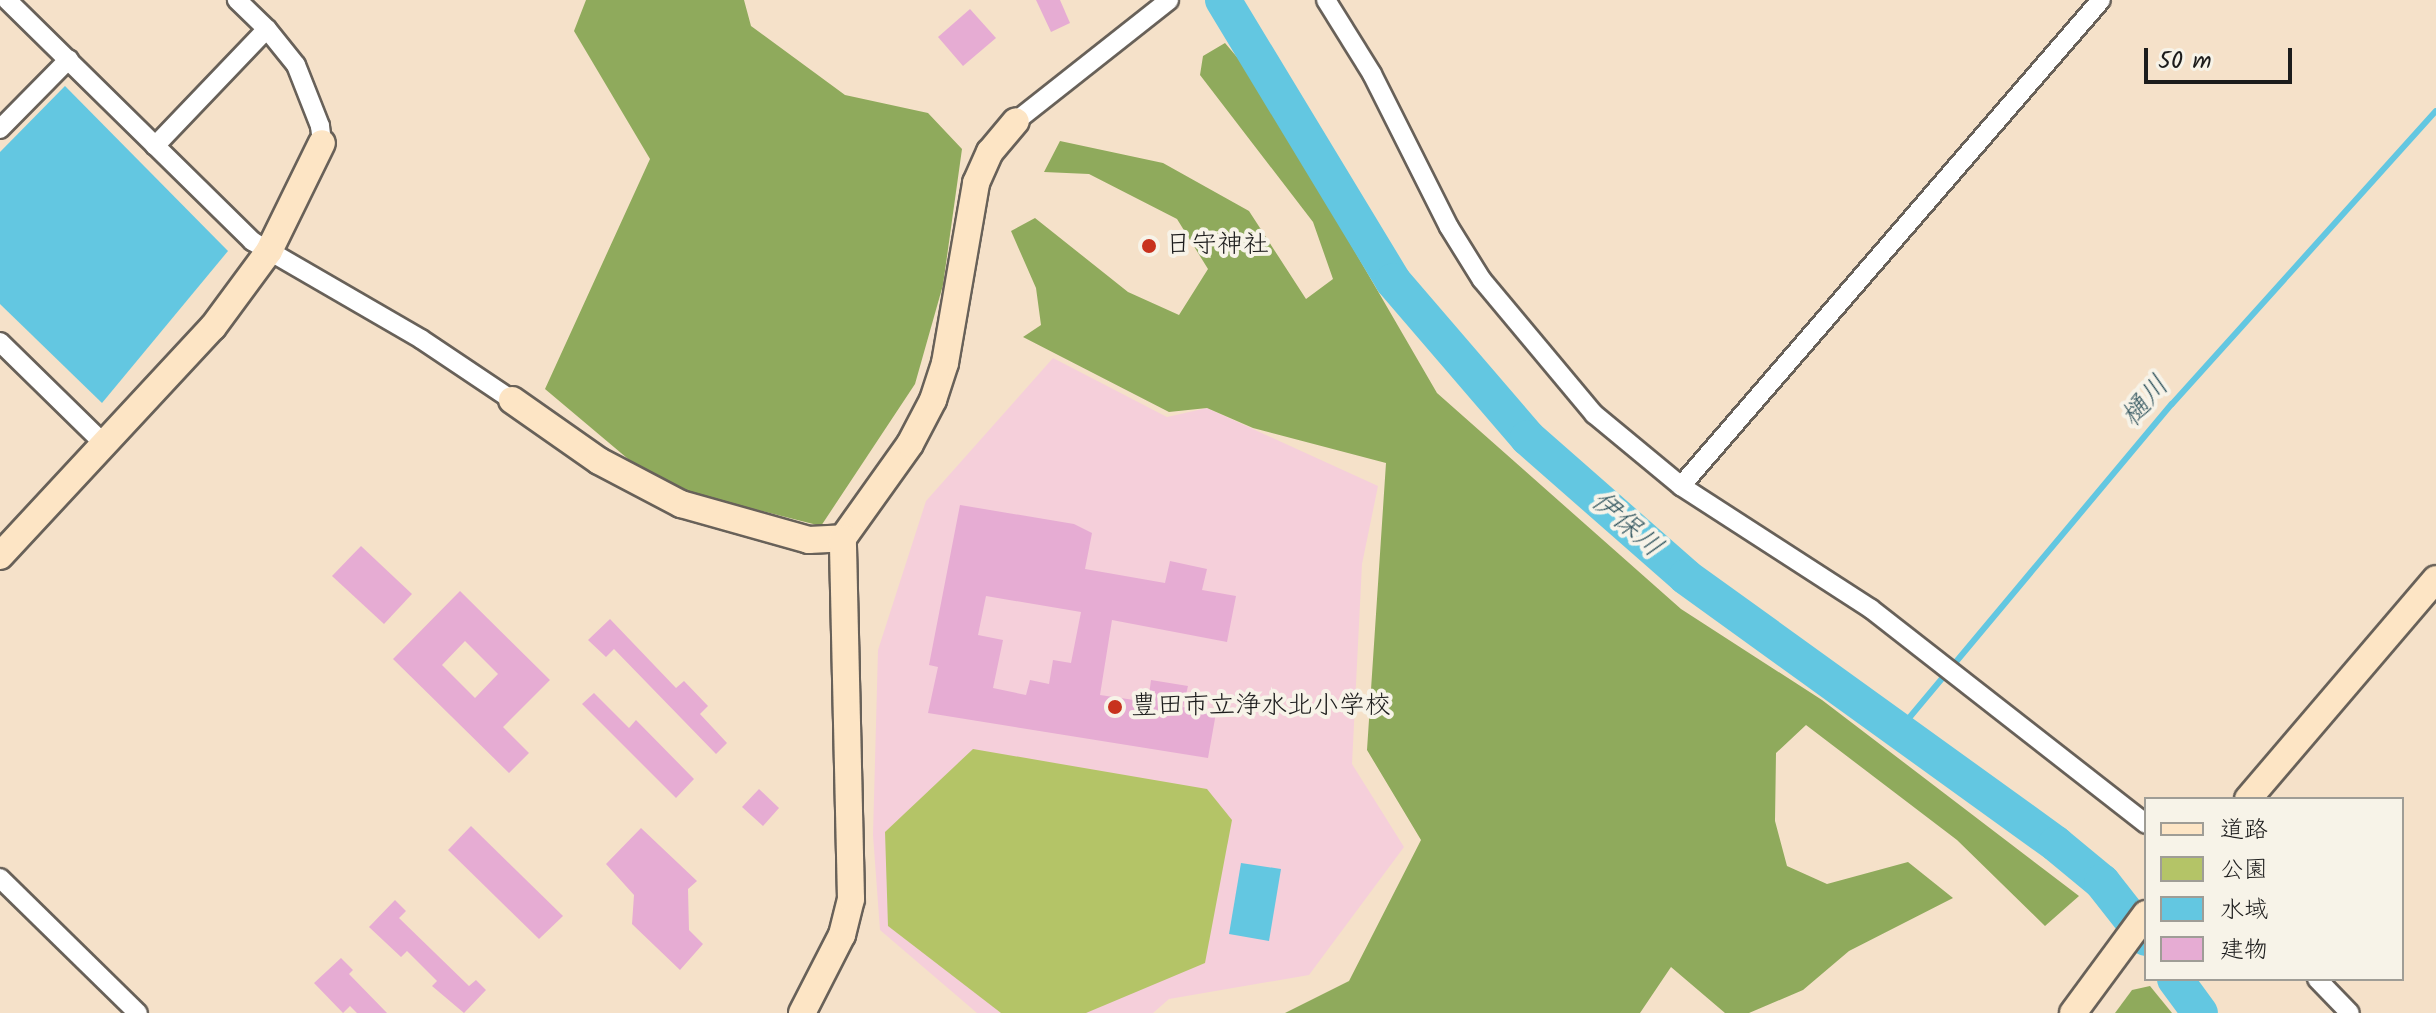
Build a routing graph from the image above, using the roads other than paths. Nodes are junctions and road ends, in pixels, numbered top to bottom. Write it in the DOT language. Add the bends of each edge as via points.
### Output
graph roads {
  1 [pos="237,0"];
  2 [pos="1169,0"];
  3 [pos="1326,0"];
  4 [pos="2101,0"];
  5 [pos="13,2"];
  6 [pos="267,29"];
  7 [pos="69,59"];
  8 [pos="1016,121"];
  9 [pos="0,129"];
  10 [pos="322,143"];
  11 [pos="155,146"];
  12 [pos="269,251"];
  13 [pos="0,342"];
  14 [pos="512,400"];
  15 [pos="103,443"];
  16 [pos="1681,486"];
  17 [pos="843,538"];
  18 [pos="2,548"];
  19 [pos="2436,579"];
  20 [pos="2250,797"];
  21 [pos="2144,822"];
  22 [pos="0,878"];
  23 [pos="2144,916"];
  24 [pos="2319,981"];
  25 [pos="138,1013"];
  26 [pos="802,1013"];
  27 [pos="2073,1013"];
  28 [pos="2350,1013"];
  1 -- 6 [label="street"];
  2 -- 8 [label="street"];
  3 -- 16 [label="street" via="1372,74 1449,227 1482,280 1594,414"];
  4 -- 16 [label="street"];
  5 -- 7 [label="street"];
  6 -- 10 [label="street" via="296,65"];
  6 -- 11 [label="street"];
  7 -- 9 [label="street"];
  7 -- 11 [label="street"];
  8 -- 17 [label="street" via="990,152 976,183 945,363 933,400 910,444"];
  10 -- 12 [label="street" via="298,201"];
  11 -- 12 [label="street" via="252,241"];
  12 -- 14 [label="street" via="421,339"];
  12 -- 15 [label="street" via="213,327"];
  13 -- 15 [label="street"];
  14 -- 17 [label="street" via="599,461 681,504 809,540"];
  15 -- 18 [label="street"];
  16 -- 21 [label="street" via="1871,609"];
  17 -- 26 [label="street" via="851,899 842,935"];
  19 -- 20 [label="street"];
  22 -- 25 [label="street"];
  23 -- 27 [label="street"];
  24 -- 28 [label="street"];
}
